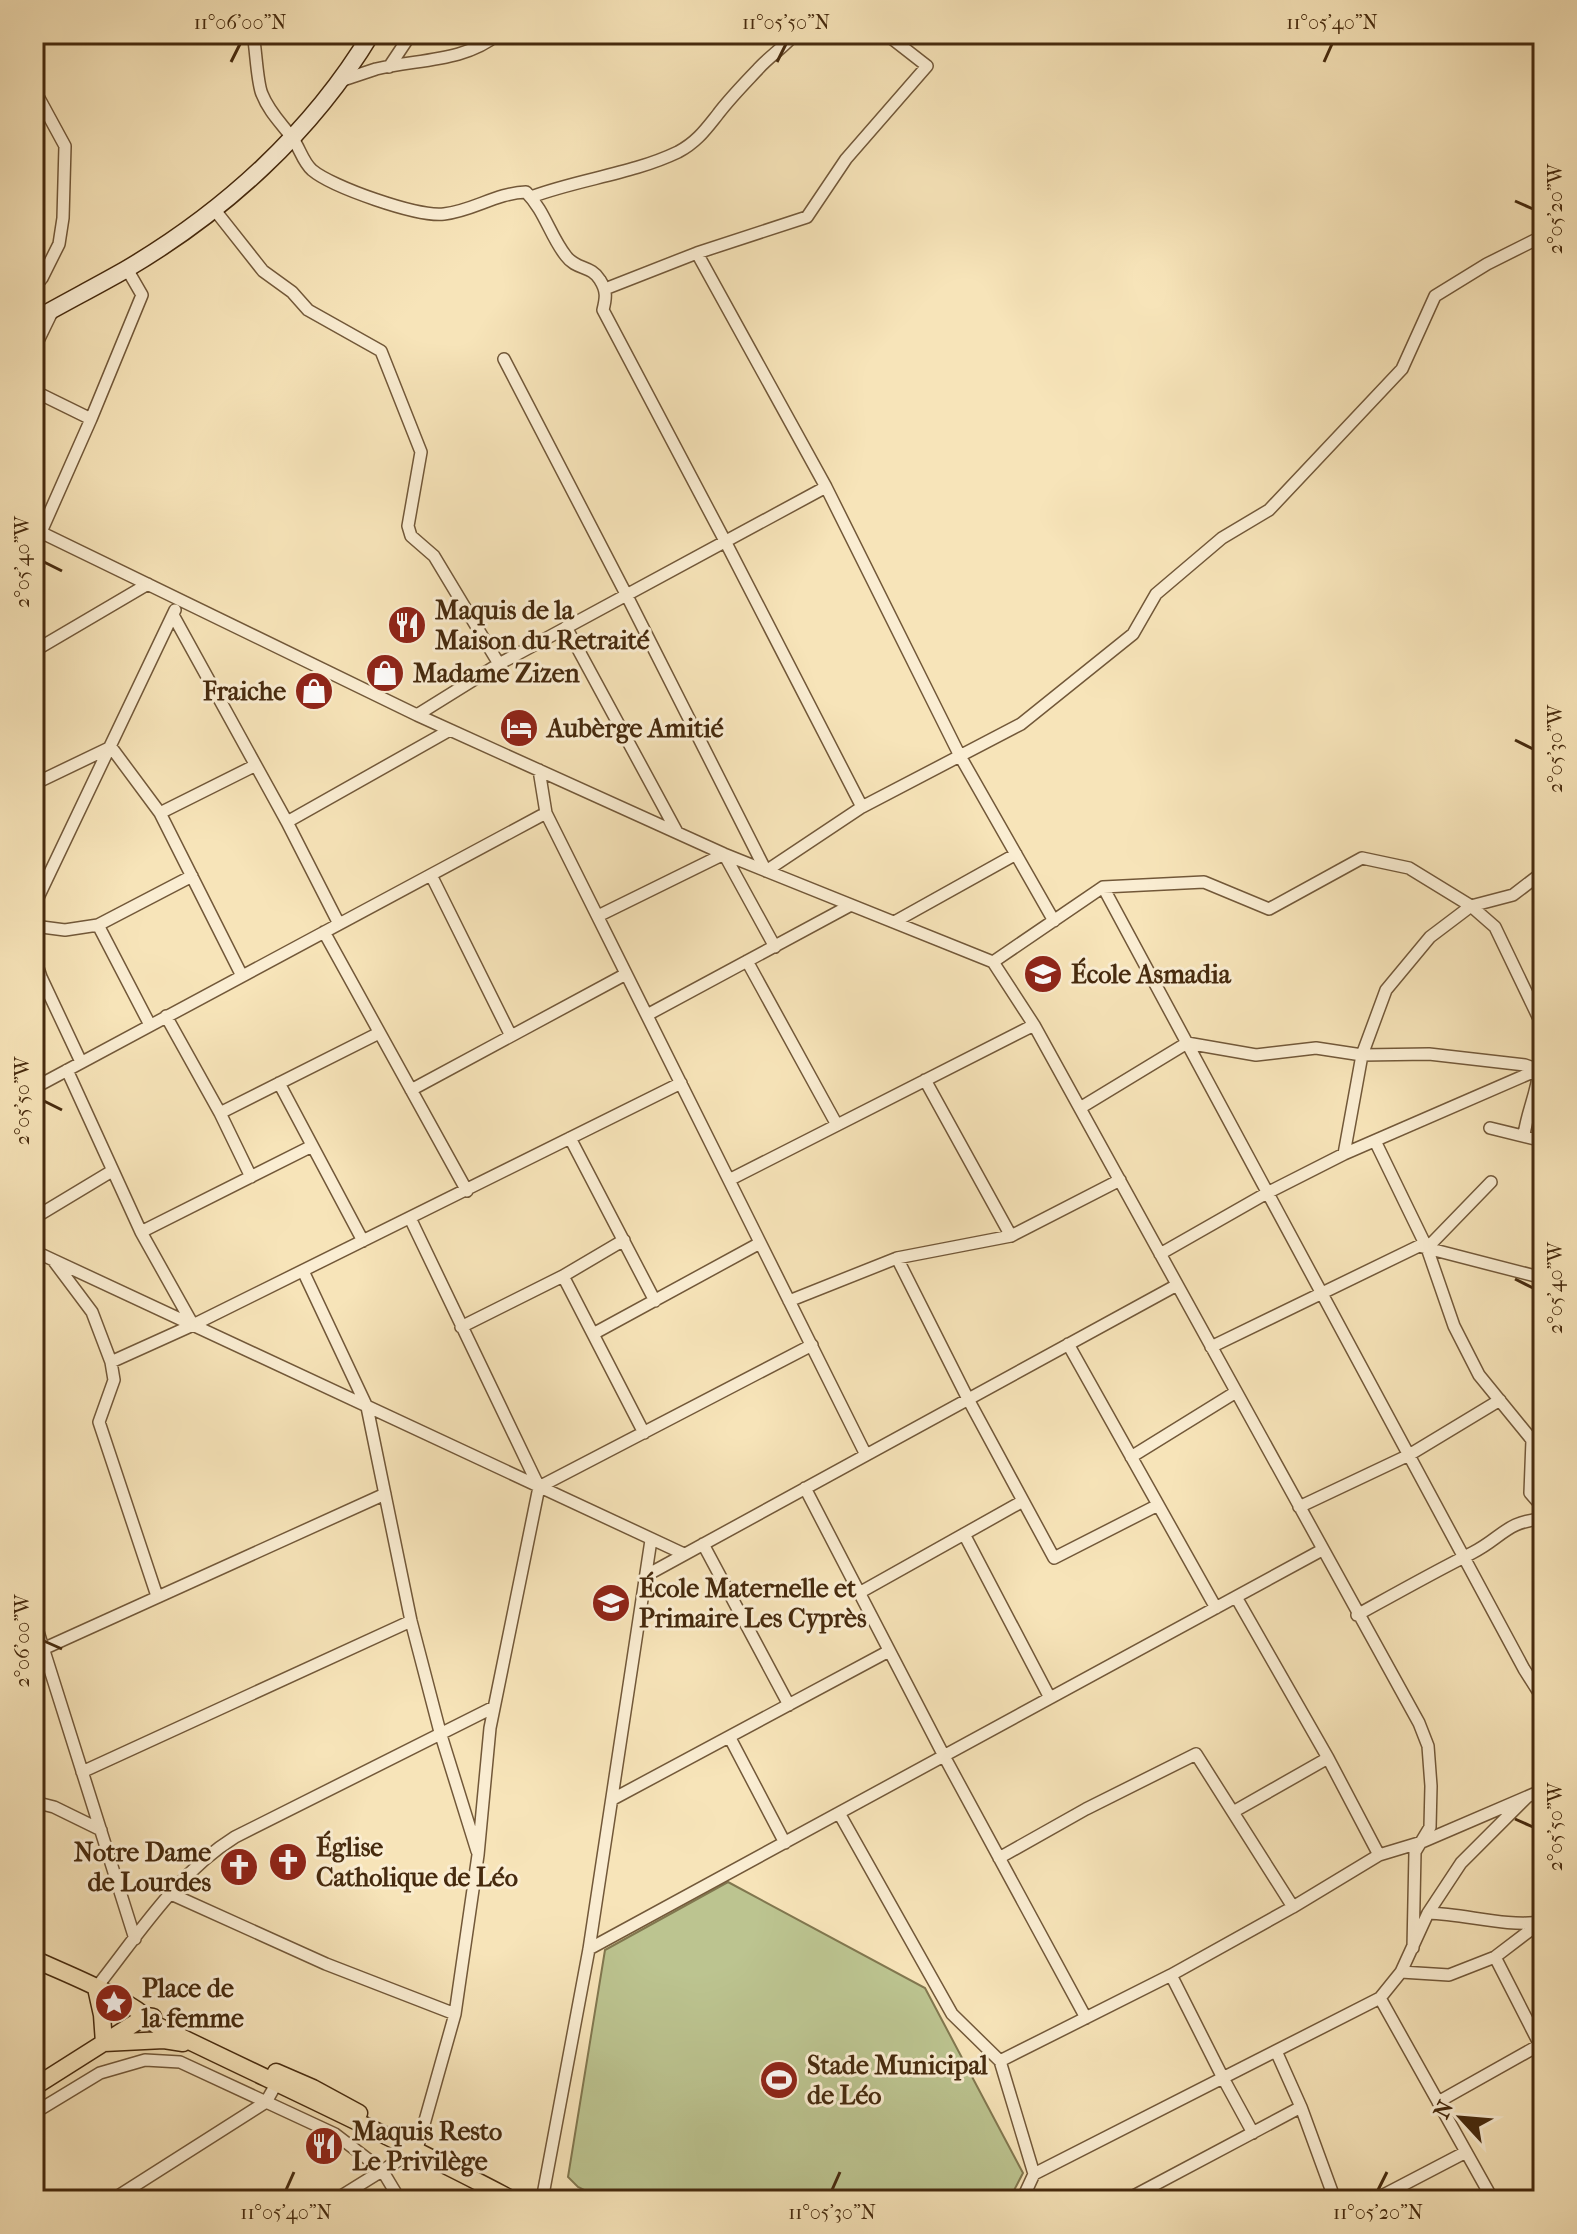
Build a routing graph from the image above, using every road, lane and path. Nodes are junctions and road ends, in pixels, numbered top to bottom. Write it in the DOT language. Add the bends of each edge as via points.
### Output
graph roads {
  1 [pos="253,34"];
  2 [pos="371,34"];
  3 [pos="411,34"];
  4 [pos="498,34"];
  5 [pos="795,34"];
  6 [pos="886,34"];
  7 [pos="389,67"];
  8 [pos="340,81"];
  9 [pos="34,89"];
  10 [pos="292,138"];
  11 [pos="531,197"];
  12 [pos="214,209"];
  13 [pos="1543,236"];
  14 [pos="697,253"];
  15 [pos="127,269"];
  16 [pos="34,288"];
  17 [pos="605,289"];
  18 [pos="53,309"];
  19 [pos="34,320"];
  20 [pos="34,349"];
  21 [pos="504,359"];
  22 [pos="34,391"];
  23 [pos="91,419"];
  24 [pos="826,487"];
  25 [pos="37,530"];
  26 [pos="725,541"];
  27 [pos="148,584"];
  28 [pos="626,594"];
  29 [pos="180,600"];
  30 [pos="173,615"];
  31 [pos="566,627"];
  32 [pos="34,651"];
  33 [pos="499,664"];
  34 [pos="417,715"];
  35 [pos="450,730"];
  36 [pos="111,747"];
  37 [pos="960,756"];
  38 [pos="254,766"];
  39 [pos="539,770"];
  40 [pos="34,782"];
  41 [pos="862,807"];
  42 [pos="160,813"];
  43 [pos="546,813"];
  44 [pos="287,822"];
  45 [pos="677,833"];
  46 [pos="724,854"];
  47 [pos="1016,854"];
  48 [pos="766,871"];
  49 [pos="1543,872"];
  50 [pos="431,875"];
  51 [pos="192,876"];
  52 [pos="1103,887"];
  53 [pos="851,905"];
  54 [pos="34,906"];
  55 [pos="1471,906"];
  56 [pos="598,916"];
  57 [pos="896,921"];
  58 [pos="1054,921"];
  59 [pos="339,924"];
  60 [pos="98,925"];
  61 [pos="34,926"];
  62 [pos="324,932"];
  63 [pos="775,947"];
  64 [pos="34,956"];
  65 [pos="747,961"];
  66 [pos="993,962"];
  67 [pos="626,974"];
  68 [pos="242,976"];
  69 [pos="647,1015"];
  70 [pos="166,1016"];
  71 [pos="150,1025"];
  72 [pos="1034,1025"];
  73 [pos="1543,1027"];
  74 [pos="379,1033"];
  75 [pos="511,1036"];
  76 [pos="1187,1043"];
  77 [pos="1362,1055"];
  78 [pos="81,1062"];
  79 [pos="1541,1069"];
  80 [pos="67,1070"];
  81 [pos="925,1080"];
  82 [pos="279,1083"];
  83 [pos="681,1083"];
  84 [pos="34,1088"];
  85 [pos="411,1090"];
  86 [pos="1080,1108"];
  87 [pos="220,1113"];
  88 [pos="837,1125"];
  89 [pos="1490,1128"];
  90 [pos="1524,1135"];
  91 [pos="570,1138"];
  92 [pos="1375,1141"];
  93 [pos="1543,1141"];
  94 [pos="312,1146"];
  95 [pos="1344,1154"];
  96 [pos="112,1171"];
  97 [pos="251,1177"];
  98 [pos="729,1180"];
  99 [pos="1120,1180"];
  100 [pos="1491,1182"];
  101 [pos="467,1191"];
  102 [pos="1267,1193"];
  103 [pos="34,1218"];
  104 [pos="410,1218"];
  105 [pos="141,1232"];
  106 [pos="1011,1236"];
  107 [pos="624,1240"];
  108 [pos="363,1241"];
  109 [pos="760,1243"];
  110 [pos="1427,1248"];
  111 [pos="34,1251"];
  112 [pos="1160,1254"];
  113 [pos="897,1258"];
  114 [pos="52,1259"];
  115 [pos="303,1271"];
  116 [pos="563,1276"];
  117 [pos="1543,1278"];
  118 [pos="1177,1285"];
  119 [pos="1321,1292"];
  120 [pos="655,1301"];
  121 [pos="789,1301"];
  122 [pos="193,1325"];
  123 [pos="461,1327"];
  124 [pos="593,1334"];
  125 [pos="1068,1344"];
  126 [pos="812,1345"];
  127 [pos="1211,1347"];
  128 [pos="111,1362"];
  129 [pos="1236,1392"];
  130 [pos="968,1399"];
  131 [pos="1500,1400"];
  132 [pos="367,1407"];
  133 [pos="1543,1428"];
  134 [pos="644,1433"];
  135 [pos="1532,1440"];
  136 [pos="866,1455"];
  137 [pos="1409,1455"];
  138 [pos="1131,1457"];
  139 [pos="539,1487"];
  140 [pos="805,1488"];
  141 [pos="385,1494"];
  142 [pos="1023,1501"];
  143 [pos="1158,1505"];
  144 [pos="1299,1507"];
  145 [pos="1543,1508"];
  146 [pos="1543,1519"];
  147 [pos="964,1534"];
  148 [pos="651,1540"];
  149 [pos="703,1544"];
  150 [pos="1322,1550"];
  151 [pos="684,1554"];
  152 [pos="1464,1556"];
  153 [pos="647,1575"];
  154 [pos="859,1593"];
  155 [pos="157,1596"];
  156 [pos="1236,1597"];
  157 [pos="1216,1608"];
  158 [pos="1357,1615"];
  159 [pos="34,1619"];
  160 [pos="411,1621"];
  161 [pos="43,1649"];
  162 [pos="889,1651"];
  163 [pos="1050,1698"];
  164 [pos="1543,1699"];
  165 [pos="789,1705"];
  166 [pos="494,1707"];
  167 [pos="440,1732"];
  168 [pos="730,1738"];
  169 [pos="944,1756"];
  170 [pos="1328,1758"];
  171 [pos="82,1772"];
  172 [pos="1543,1790"];
  173 [pos="1527,1797"];
  174 [pos="613,1799"];
  175 [pos="34,1802"];
  176 [pos="1233,1812"];
  177 [pos="839,1813"];
  178 [pos="101,1830"];
  179 [pos="1422,1842"];
  180 [pos="785,1843"];
  181 [pos="478,1855"];
  182 [pos="1379,1855"];
  183 [pos="999,1858"];
  184 [pos="171,1894"];
  185 [pos="1293,1907"];
  186 [pos="1428,1913"];
  187 [pos="1542,1922"];
  188 [pos="135,1939"];
  189 [pos="1413,1948"];
  190 [pos="589,1949"];
  191 [pos="1495,1957"];
  192 [pos="34,1959"];
  193 [pos="1401,1972"];
  194 [pos="1171,1975"];
  195 [pos="96,1988"];
  196 [pos="1380,1998"];
  197 [pos="455,2014"];
  198 [pos="146,2016"];
  199 [pos="1086,2018"];
  200 [pos="104,2043"];
  201 [pos="1542,2046"];
  202 [pos="204,2048"];
  203 [pos="1276,2051"];
  204 [pos="1000,2061"];
  205 [pos="1223,2078"];
  206 [pos="279,2079"];
  207 [pos="34,2087"];
  208 [pos="266,2102"];
  209 [pos="1438,2102"];
  210 [pos="1301,2107"];
  211 [pos="34,2113"];
  212 [pos="1253,2133"];
  213 [pos="414,2148"];
  214 [pos="1466,2152"];
  215 [pos="382,2170"];
  216 [pos="1034,2174"];
  217 [pos="1397,2195"];
  218 [pos="1133,2199"];
  219 [pos="112,2200"];
  220 [pos="335,2200"];
  221 [pos="400,2200"];
  222 [pos="513,2200"];
  223 [pos="542,2200"];
  224 [pos="1022,2200"];
  225 [pos="1335,2200"];
  226 [pos="1374,2200"];
  227 [pos="1493,2200"];
  1 -- 10 [label="street" via="260,90 271,114"];
  2 -- 8 [label="street"];
  3 -- 7 [label="street"];
  4 -- 7 [label="street" via="466,52"];
  5 -- 11 [label="street" via="710,128 682,150"];
  6 -- 14 [label="street" via="927,66 846,159 807,217"];
  7 -- 8 [label="street"];
  8 -- 10 [label="street"];
  9 -- 16 [label="street" via="65,146 59,244"];
  10 -- 11 [label="street" via="308,167 318,174 418,212 445,214 515,193"];
  10 -- 12 [label="street"];
  11 -- 17 [label="street" via="566,256 575,266 590,269"];
  12 -- 15 [label="street"];
  12 -- 33 [label="street" via="263,271 308,310 381,351 421,452 408,526 411,536 434,556"];
  13 -- 37 [label="street" via="1435,296 1402,369 1269,510 1222,538 1156,594 1133,634 1034,714"];
  14 -- 17 [label="street"];
  14 -- 24 [label="street"];
  15 -- 18 [label="street"];
  15 -- 23 [label="street" via="142,295"];
  17 -- 26 [label="street" via="603,310"];
  18 -- 19 [label="street"];
  18 -- 20 [label="street"];
  21 -- 28 [label="street"];
  22 -- 23 [label="street"];
  23 -- 25 [label="street"];
  24 -- 26 [label="street"];
  24 -- 37 [label="street"];
  25 -- 27 [label="street"];
  26 -- 28 [label="street"];
  26 -- 41 [label="street"];
  27 -- 29 [label="street"];
  27 -- 32 [label="street"];
  28 -- 31 [label="street"];
  28 -- 48 [label="street"];
  29 -- 30 [label="street"];
  29 -- 34 [label="street"];
  30 -- 36 [label="street"];
  30 -- 38 [label="street"];
  31 -- 33 [label="street"];
  31 -- 45 [label="street"];
  33 -- 34 [label="street"];
  34 -- 35 [label="street"];
  35 -- 39 [label="street"];
  35 -- 44 [label="street"];
  36 -- 40 [label="street"];
  36 -- 42 [label="street"];
  36 -- 54 [label="street"];
  37 -- 41 [label="street"];
  37 -- 47 [label="street"];
  38 -- 42 [label="street"];
  38 -- 44 [label="street"];
  39 -- 43 [label="street"];
  39 -- 45 [label="street"];
  41 -- 48 [label="street"];
  42 -- 51 [label="street"];
  43 -- 50 [label="street"];
  43 -- 56 [label="street"];
  44 -- 59 [label="street"];
  45 -- 46 [label="street"];
  46 -- 48 [label="street"];
  46 -- 56 [label="street"];
  46 -- 63 [label="street"];
  47 -- 57 [label="street"];
  47 -- 58 [label="street"];
  48 -- 53 [label="street"];
  49 -- 55 [label="street" via="1513,895"];
  50 -- 59 [label="street"];
  50 -- 75 [label="street"];
  51 -- 60 [label="street"];
  51 -- 68 [label="street"];
  52 -- 55 [label="street" via="1204,882 1269,909 1362,858 1409,868"];
  52 -- 58 [label="street"];
  52 -- 76 [label="street"];
  53 -- 57 [label="street"];
  53 -- 63 [label="street"];
  55 -- 73 [label="street" via="1495,927"];
  55 -- 77 [label="street" via="1430,937 1386,990"];
  56 -- 67 [label="street"];
  57 -- 66 [label="street"];
  58 -- 66 [label="street"];
  59 -- 62 [label="street"];
  60 -- 61 [label="street" via="65,930"];
  60 -- 71 [label="street"];
  62 -- 68 [label="street"];
  62 -- 74 [label="street"];
  63 -- 65 [label="street"];
  64 -- 78 [label="street"];
  65 -- 69 [label="street"];
  65 -- 88 [label="street"];
  66 -- 72 [label="street"];
  67 -- 69 [label="street"];
  67 -- 75 [label="street"];
  68 -- 70 [label="street"];
  69 -- 83 [label="street"];
  70 -- 71 [label="street"];
  70 -- 87 [label="street"];
  71 -- 78 [label="street"];
  72 -- 81 [label="street"];
  72 -- 86 [label="street"];
  74 -- 82 [label="street"];
  74 -- 85 [label="street"];
  75 -- 85 [label="street"];
  76 -- 77 [label="street" via="1256,1055 1316,1048"];
  76 -- 86 [label="street"];
  76 -- 102 [label="street"];
  77 -- 79 [label="street" via="1429,1054"];
  77 -- 95 [label="street"];
  78 -- 80 [label="street"];
  79 -- 90 [label="street"];
  79 -- 92 [label="street"];
  80 -- 84 [label="street"];
  80 -- 96 [label="street"];
  81 -- 88 [label="street"];
  81 -- 106 [label="street"];
  82 -- 87 [label="street"];
  82 -- 94 [label="street"];
  83 -- 91 [label="street"];
  83 -- 98 [label="street"];
  85 -- 101 [label="street"];
  86 -- 99 [label="street"];
  87 -- 97 [label="street"];
  88 -- 98 [label="street"];
  89 -- 90 [label="street"];
  90 -- 93 [label="street"];
  91 -- 101 [label="street"];
  91 -- 107 [label="street"];
  92 -- 95 [label="street"];
  92 -- 110 [label="street"];
  94 -- 97 [label="street"];
  94 -- 108 [label="street"];
  95 -- 102 [label="street"];
  96 -- 103 [label="street"];
  96 -- 105 [label="street"];
  97 -- 105 [label="street"];
  98 -- 109 [label="street"];
  99 -- 106 [label="street"];
  99 -- 112 [label="street"];
  100 -- 110 [label="street"];
  101 -- 104 [label="street"];
  102 -- 112 [label="street"];
  102 -- 119 [label="street"];
  104 -- 108 [label="street"];
  104 -- 123 [label="street"];
  105 -- 122 [label="street"];
  106 -- 113 [label="street"];
  107 -- 116 [label="street"];
  107 -- 120 [label="street"];
  108 -- 115 [label="street"];
  109 -- 120 [label="street"];
  109 -- 121 [label="street"];
  110 -- 117 [label="street"];
  110 -- 119 [label="street" via="1419,1246"];
  110 -- 131 [label="street" via="1454,1326 1479,1375"];
  111 -- 114 [label="street"];
  112 -- 118 [label="street"];
  113 -- 121 [label="street"];
  113 -- 130 [label="street"];
  114 -- 122 [label="street"];
  114 -- 128 [label="street" via="92,1312"];
  115 -- 122 [label="street"];
  115 -- 132 [label="street"];
  116 -- 123 [label="street"];
  116 -- 124 [label="street"];
  118 -- 125 [label="street"];
  118 -- 127 [label="street"];
  119 -- 127 [label="street"];
  119 -- 137 [label="street"];
  120 -- 124 [label="street"];
  121 -- 126 [label="street"];
  122 -- 128 [label="street"];
  122 -- 132 [label="street"];
  123 -- 139 [label="street"];
  124 -- 134 [label="street"];
  125 -- 130 [label="street"];
  125 -- 138 [label="street"];
  126 -- 134 [label="street"];
  126 -- 136 [label="street"];
  127 -- 129 [label="street"];
  128 -- 155 [label="street" via="114,1380 99,1422"];
  129 -- 138 [label="street"];
  129 -- 144 [label="street"];
  130 -- 136 [label="street"];
  130 -- 142 [label="street"];
  131 -- 135 [label="street"];
  131 -- 137 [label="street"];
  132 -- 139 [label="street"];
  132 -- 141 [label="street"];
  133 -- 135 [label="street"];
  134 -- 139 [label="street"];
  135 -- 145 [label="street" via="1530,1493"];
  136 -- 140 [label="street"];
  137 -- 144 [label="street"];
  137 -- 152 [label="street"];
  138 -- 143 [label="street"];
  139 -- 148 [label="street"];
  139 -- 166 [label="street"];
  140 -- 149 [label="street"];
  140 -- 154 [label="street"];
  141 -- 155 [label="street"];
  141 -- 160 [label="street"];
  142 -- 143 [label="street" via="1054,1558"];
  142 -- 147 [label="street"];
  143 -- 157 [label="street"];
  144 -- 150 [label="street"];
  146 -- 152 [label="street" via="1509,1527"];
  147 -- 154 [label="street"];
  147 -- 163 [label="street"];
  148 -- 151 [label="street"];
  148 -- 153 [label="street"];
  149 -- 151 [label="street"];
  149 -- 165 [label="street"];
  150 -- 156 [label="street"];
  150 -- 158 [label="street"];
  151 -- 153 [label="street"];
  152 -- 158 [label="street"];
  152 -- 164 [label="street"];
  153 -- 174 [label="street"];
  154 -- 162 [label="street"];
  155 -- 161 [label="street"];
  156 -- 157 [label="street"];
  156 -- 170 [label="street"];
  157 -- 163 [label="street"];
  158 -- 179 [label="street" via="1428,1746 1430,1827"];
  159 -- 161 [label="street"];
  160 -- 167 [label="street"];
  160 -- 171 [label="street"];
  161 -- 171 [label="street"];
  162 -- 165 [label="street"];
  162 -- 169 [label="street"];
  163 -- 169 [label="street"];
  165 -- 168 [label="street"];
  166 -- 167 [label="street"];
  166 -- 181 [label="street"];
  167 -- 181 [label="street"];
  167 -- 184 [label="street" via="235,1837 211,1852"];
  168 -- 174 [label="street"];
  168 -- 180 [label="street"];
  169 -- 177 [label="street"];
  169 -- 183 [label="street"];
  170 -- 176 [label="street"];
  170 -- 182 [label="street"];
  171 -- 178 [label="street"];
  172 -- 173 [label="street"];
  173 -- 179 [label="street"];
  173 -- 186 [label="street" via="1461,1863"];
  174 -- 190 [label="street"];
  175 -- 178 [label="street"];
  176 -- 183 [label="street" via="1196,1754"];
  176 -- 185 [label="street"];
  177 -- 180 [label="street"];
  177 -- 204 [label="street" via="952,2014"];
  178 -- 188 [label="street"];
  179 -- 182 [label="street"];
  179 -- 189 [label="street" via="1415,1852"];
  180 -- 190 [label="street"];
  181 -- 197 [label="street"];
  182 -- 185 [label="street"];
  183 -- 199 [label="street"];
  184 -- 188 [label="street"];
  184 -- 197 [label="street" via="326,1964"];
  185 -- 194 [label="street"];
  186 -- 187 [label="street" via="1507,1924"];
  186 -- 189 [label="street"];
  187 -- 191 [label="street"];
  188 -- 195 [label="street"];
  189 -- 193 [label="street"];
  190 -- 223 [label="street"];
  191 -- 193 [label="street" via="1449,1975"];
  191 -- 201 [label="street"];
  192 -- 195 [label="main road"];
  193 -- 196 [label="street"];
  194 -- 199 [label="street"];
  194 -- 205 [label="street"];
  195 -- 198 [label="main road"];
  195 -- 200 [label="main road"];
  196 -- 203 [label="street"];
  196 -- 209 [label="street"];
  197 -- 213 [label="street"];
  198 -- 200 [label="main road"];
  198 -- 202 [label="main road"];
  198 -- 206 [label="main road" via="160,2018"];
  199 -- 204 [label="street"];
  200 -- 202 [label="main road" via="164,2040"];
  200 -- 207 [label="main road"];
  201 -- 209 [label="street"];
  202 -- 206 [label="main road"];
  203 -- 205 [label="street"];
  203 -- 210 [label="street"];
  204 -- 216 [label="street"];
  205 -- 212 [label="street"];
  205 -- 216 [label="street"];
  206 -- 208 [label="street"];
  206 -- 213 [label="main road" via="347,2106"];
  208 -- 211 [label="street" via="180,2062 145,2060 100,2073"];
  208 -- 215 [label="street" via="335,2134"];
  208 -- 219 [label="street"];
  209 -- 214 [label="street"];
  210 -- 212 [label="street"];
  210 -- 225 [label="street"];
  212 -- 218 [label="street"];
  213 -- 215 [label="street"];
  213 -- 222 [label="main road"];
  214 -- 217 [label="street"];
  214 -- 227 [label="street"];
  215 -- 220 [label="street"];
  215 -- 221 [label="street"];
  216 -- 224 [label="street"];
  217 -- 226 [label="street"];
}
